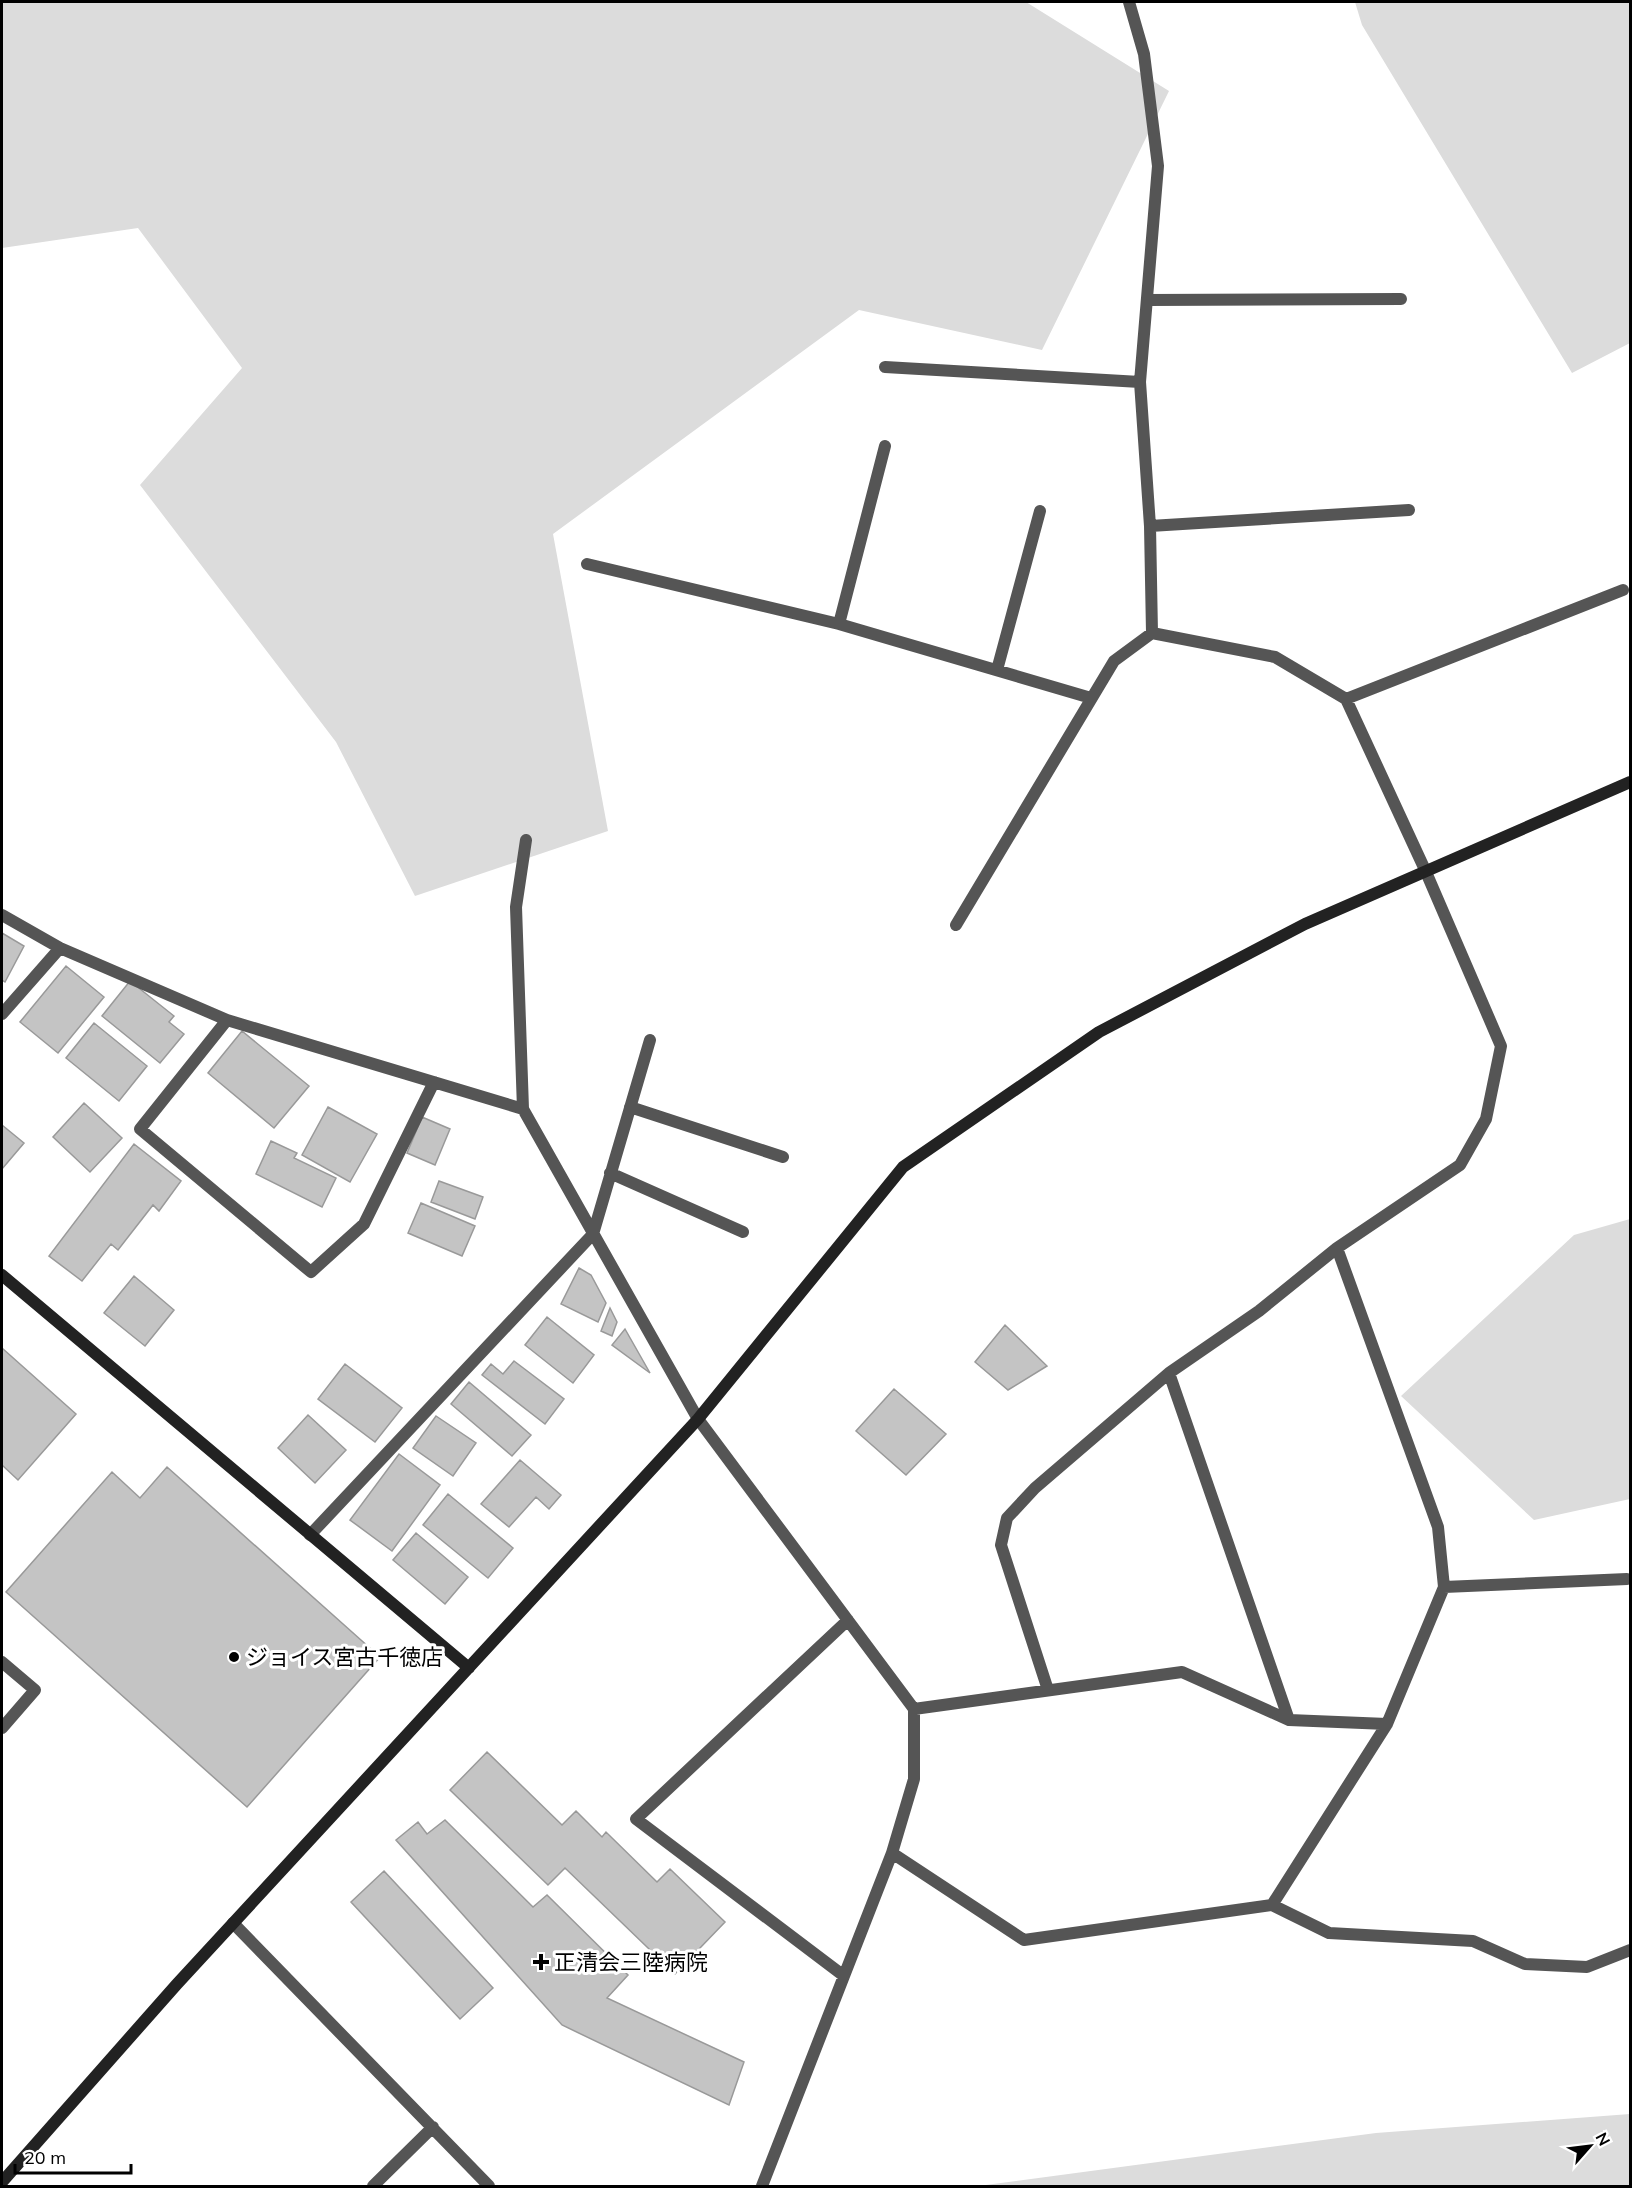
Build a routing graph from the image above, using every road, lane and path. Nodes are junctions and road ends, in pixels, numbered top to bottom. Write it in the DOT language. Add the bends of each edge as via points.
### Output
graph roads {
  1 [pos="1129,2"];
  2 [pos="1401,299"];
  3 [pos="1147,300"];
  4 [pos="885,367"];
  5 [pos="1140,382"];
  6 [pos="885,446"];
  7 [pos="1409,510"];
  8 [pos="1040,511"];
  9 [pos="1150,526"];
  10 [pos="587,564"];
  11 [pos="1623,590"];
  12 [pos="839,624"];
  13 [pos="1152,633"];
  14 [pos="997,670"];
  15 [pos="1091,698"];
  16 [pos="1347,699"];
  17 [pos="1630,782"];
  18 [pos="525,840"];
  19 [pos="1426,872"];
  20 [pos="2,915"];
  21 [pos="956,925"];
  22 [pos="60,948"];
  23 [pos="2,1014"];
  24 [pos="227,1020"];
  25 [pos="650,1040"];
  26 [pos="434,1082"];
  27 [pos="630,1107"];
  28 [pos="523,1109"];
  29 [pos="783,1157"];
  30 [pos="610,1173"];
  31 [pos="743,1232"];
  32 [pos="592,1234"];
  33 [pos="1337,1248"];
  34 [pos="2,1275"];
  35 [pos="1169,1372"];
  36 [pos="698,1419"];
  37 [pos="310,1535"];
  38 [pos="1627,1579"];
  39 [pos="1444,1587"];
  40 [pos="848,1620"];
  41 [pos="2,1662"];
  42 [pos="469,1668"];
  43 [pos="1048,1690"];
  44 [pos="914,1708"];
  45 [pos="1289,1720"];
  46 [pos="1387,1724"];
  47 [pos="2,1728"];
  48 [pos="892,1853"];
  49 [pos="1272,1905"];
  50 [pos="233,1923"];
  51 [pos="1630,1950"];
  52 [pos="844,1976"];
  53 [pos="433,2127"];
  54 [pos="2,2182"];
  55 [pos="373,2187"];
  56 [pos="489,2187"];
  57 [pos="762,2187"];
  1 -- 3 [label="street" via="1144,54 1158,166"];
  2 -- 3 [label="street"];
  3 -- 5 [label="street"];
  4 -- 5 [label="street"];
  5 -- 9 [label="street"];
  6 -- 12 [label="street"];
  7 -- 9 [label="street"];
  8 -- 14 [label="street"];
  9 -- 13 [label="street"];
  10 -- 12 [label="street"];
  11 -- 16 [label="street"];
  12 -- 14 [label="street"];
  13 -- 15 [label="street" via="1114,661"];
  13 -- 16 [label="street" via="1275,657"];
  14 -- 15 [label="street"];
  15 -- 21 [label="street"];
  16 -- 19 [label="street"];
  17 -- 19 [label="street"];
  18 -- 28 [label="street" via="516,907"];
  19 -- 33 [label="street" via="1502,1046 1486,1119 1460,1165"];
  19 -- 36 [label="street" via="1305,924 1099,1032 903,1167"];
  20 -- 22 [label="street"];
  22 -- 23 [label="street"];
  22 -- 24 [label="street"];
  24 -- 26 [label="street"];
  24 -- 26 [label="street" via="140,1129 311,1272 364,1224"];
  25 -- 27 [label="street"];
  26 -- 28 [label="street"];
  27 -- 29 [label="street"];
  27 -- 30 [label="street"];
  28 -- 32 [label="street"];
  30 -- 31 [label="street"];
  30 -- 32 [label="street"];
  32 -- 36 [label="street"];
  32 -- 37 [label="street"];
  33 -- 35 [label="street" via="1259,1311"];
  33 -- 39 [label="street" via="1438,1527"];
  34 -- 37 [label="street"];
  35 -- 43 [label="street" via="1035,1488 1007,1518 1001,1545"];
  35 -- 45 [label="street"];
  36 -- 40 [label="street"];
  36 -- 42 [label="street"];
  37 -- 42 [label="street"];
  38 -- 39 [label="street"];
  39 -- 46 [label="street"];
  40 -- 44 [label="street"];
  40 -- 52 [label="street" via="636,1819"];
  41 -- 47 [label="street" via="34,1690"];
  42 -- 50 [label="street"];
  43 -- 44 [label="street"];
  43 -- 45 [label="street" via="1182,1672"];
  44 -- 48 [label="street" via="914,1779"];
  45 -- 46 [label="street"];
  46 -- 49 [label="street"];
  48 -- 49 [label="street" via="1024,1940"];
  48 -- 52 [label="street"];
  49 -- 51 [label="street" via="1329,1933 1473,1941 1525,1965 1587,1968"];
  50 -- 53 [label="street"];
  50 -- 54 [label="street"];
  52 -- 57 [label="street"];
  53 -- 55 [label="street"];
  53 -- 56 [label="street"];
}
